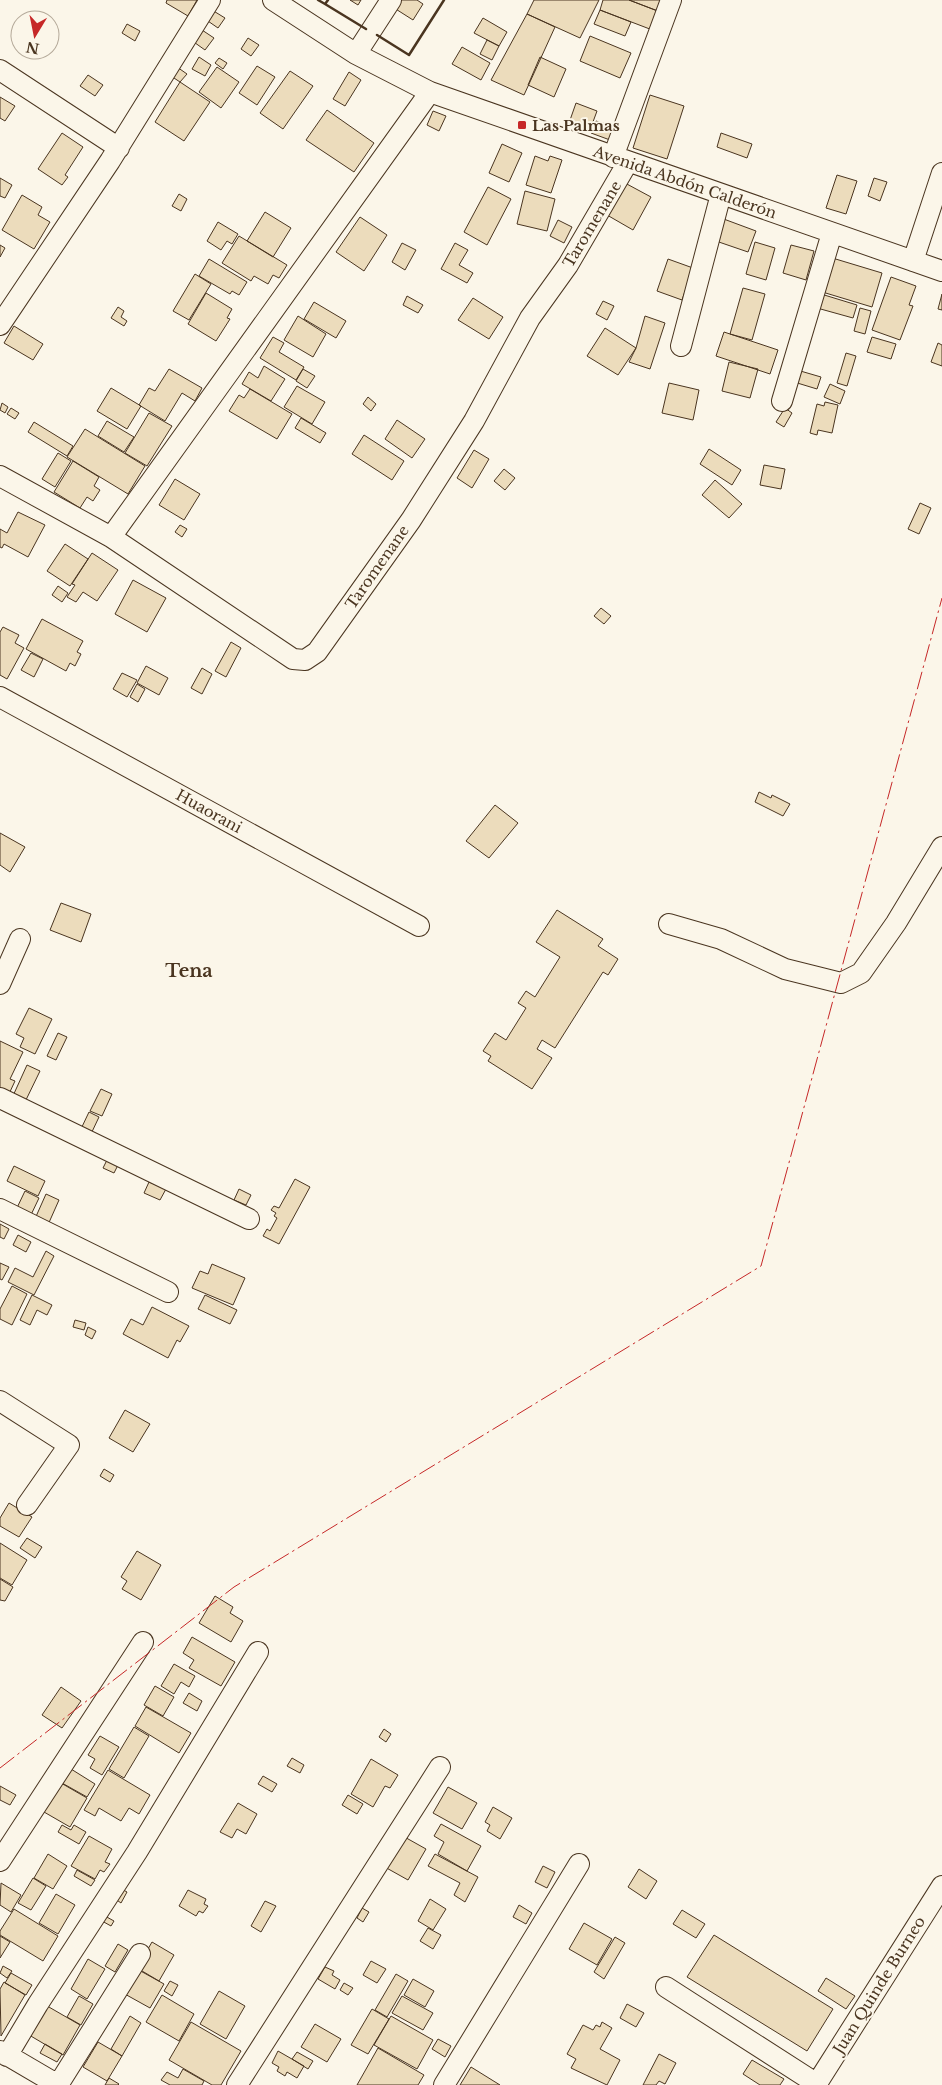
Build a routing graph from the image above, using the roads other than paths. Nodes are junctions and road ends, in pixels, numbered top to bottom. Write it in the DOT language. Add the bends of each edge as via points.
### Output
graph roads {
  1 [pos="210,0"];
  2 [pos="273,0"];
  3 [pos="391,0"];
  4 [pos="671,0"];
  5 [pos="356,54"];
  6 [pos="0,70"];
  7 [pos="430,92"];
  8 [pos="119,148"];
  9 [pos="621,159"];
  10 [pos="942,173"];
  11 [pos="721,194"];
  12 [pos="832,233"];
  13 [pos="913,261"];
  14 [pos="942,271"];
  15 [pos="0,325"];
  16 [pos="681,346"];
  17 [pos="782,401"];
  18 [pos="3,485"];
  19 [pos="111,536"];
  20 [pos="0,697"];
  21 [pos="942,847"];
  22 [pos="669,924"];
  23 [pos="419,926"];
  24 [pos="20,939"];
  25 [pos="0,984"];
  26 [pos="0,1098"];
  27 [pos="0,1209"];
  28 [pos="249,1219"];
  29 [pos="168,1292"];
  30 [pos="0,1401"];
  31 [pos="27,1505"];
  32 [pos="143,1642"];
  33 [pos="258,1652"];
  34 [pos="440,1767"];
  35 [pos="0,1861"];
  36 [pos="579,1864"];
  37 [pos="942,1886"];
  38 [pos="140,1954"];
  39 [pos="666,1987"];
  40 [pos="4,2054"];
  41 [pos="817,2084"];
  42 [pos="58,2085"];
  43 [pos="237,2085"];
  44 [pos="444,2085"];
  1 -- 8 [label="street"];
  2 -- 5 [label="street, Avenida Abdón Calderón"];
  3 -- 5 [label="street"];
  4 -- 9 [label="street, Taromenane"];
  5 -- 7 [label="street, Avenida Abdón Calderón"];
  6 -- 8 [label="street"];
  7 -- 9 [label="street, Avenida Abdón Calderón"];
  7 -- 19 [label="street"];
  8 -- 15 [label="street"];
  9 -- 11 [label="street, Avenida Abdón Calderón"];
  9 -- 19 [label="street, Taromenane" via="568,265 530,318 463,438 411,520 318,652 305,660 293,659"];
  10 -- 13 [label="street"];
  11 -- 12 [label="street, Avenida Abdón Calderón"];
  11 -- 16 [label="street"];
  12 -- 13 [label="street, Avenida Abdón Calderón"];
  12 -- 17 [label="street"];
  13 -- 14 [label="street, Avenida Abdón Calderón"];
  18 -- 19 [label="street, Taromenane"];
  20 -- 23 [label="street, Huaorani"];
  21 -- 22 [label="street" via="861,973 841,983 785,968 721,939"];
  24 -- 25 [label="street"];
  26 -- 28 [label="street"];
  27 -- 29 [label="street"];
  30 -- 31 [label="street" via="69,1445"];
  32 -- 35 [label="street"];
  33 -- 40 [label="street" via="137,1852"];
  34 -- 43 [label="street"];
  36 -- 44 [label="street"];
  37 -- 41 [label="street, Juan Quinde Burneo"];
  38 -- 42 [label="street"];
  39 -- 41 [label="street"];
  40 -- 42 [label="street"];
}
